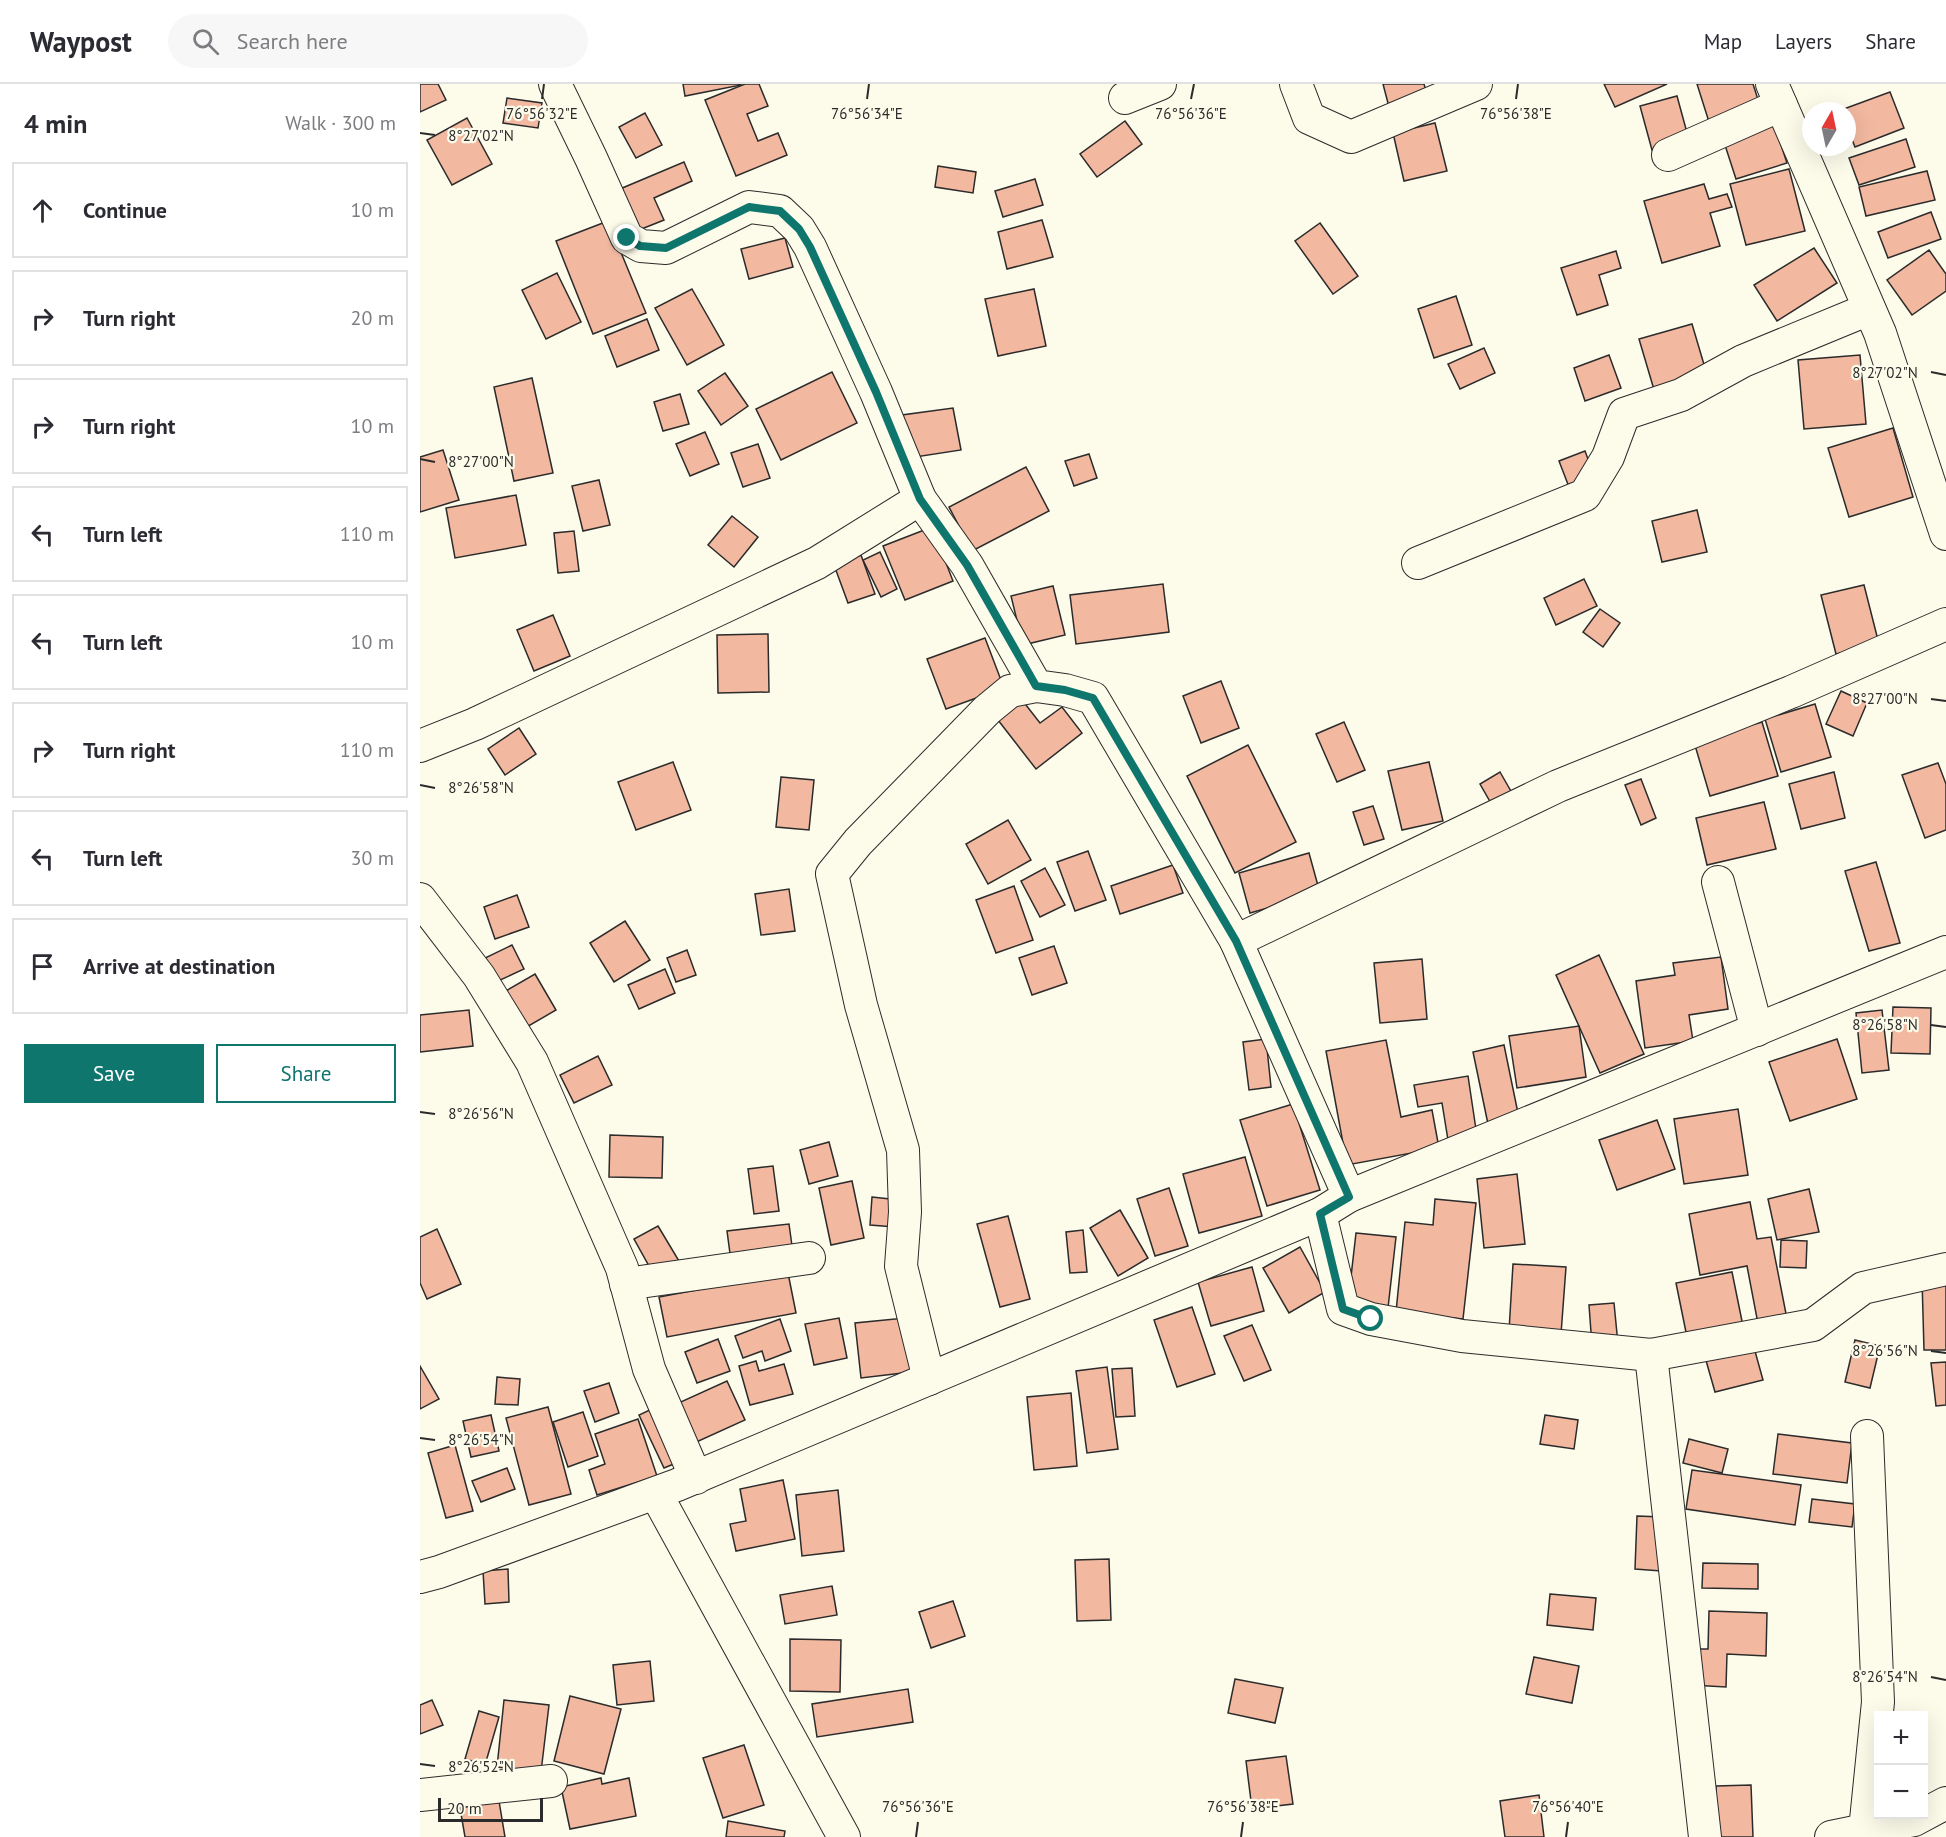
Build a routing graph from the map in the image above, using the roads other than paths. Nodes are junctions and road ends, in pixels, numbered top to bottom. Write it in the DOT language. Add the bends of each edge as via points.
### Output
graph roads {
  1 [pos="555,84"];
  2 [pos="1160,84"];
  3 [pos="1296,84"];
  4 [pos="1476,84"];
  5 [pos="1777,95"];
  6 [pos="1125,98"];
  7 [pos="1668,155"];
  8 [pos="1869,309"];
  9 [pos="920,499"];
  10 [pos="1946,534"];
  11 [pos="1418,563"];
  12 [pos="1946,624"];
  13 [pos="1036,686"];
  14 [pos="420,746"];
  15 [pos="1718,882"];
  16 [pos="420,899"];
  17 [pos="1236,941"];
  18 [pos="1946,952"];
  19 [pos="1757,1030"];
  20 [pos="1349,1197"];
  21 [pos="1320,1214"];
  22 [pos="809,1258"];
  23 [pos="1946,1269"];
  24 [pos="626,1284"];
  25 [pos="1651,1355"];
  26 [pos="929,1379"];
  27 [pos="1867,1436"];
  28 [pos="696,1478"];
  29 [pos="656,1494"];
  30 [pos="420,1577"];
  31 [pos="550,1781"];
  32 [pos="420,1795"];
  33 [pos="1946,1803"];
  34 [pos="1865,1830"];
  35 [pos="844,1837"];
  36 [pos="1705,1837"];
  37 [pos="1831,1837"];
  1 -- 9 [label="street" via="627,238 640,246 666,248 749,207 780,211 799,229 862,361"];
  2 -- 6 [label="street"];
  3 -- 4 [label="street" via="1309,118 1351,137"];
  5 -- 7 [label="street"];
  5 -- 8 [label="street"];
  8 -- 10 [label="street"];
  8 -- 11 [label="street" via="1743,361 1681,395 1624,414 1608,457 1585,495"];
  9 -- 13 [label="street" via="967,565"];
  9 -- 14 [label="street" via="817,563 475,724"];
  12 -- 17 [label="street" via="1791,692 1558,786"];
  13 -- 17 [label="street" via="1093,698"];
  13 -- 26 [label="street" via="1010,691 987,710 858,842 832,874 861,1005 903,1150 905,1212 900,1266"];
  15 -- 19 [label="street"];
  16 -- 24 [label="street" via="479,976 532,1062"];
  17 -- 20 [label="street"];
  18 -- 19 [label="street"];
  19 -- 20 [label="street"];
  20 -- 21 [label="street"];
  21 -- 25 [label="street" via="1343,1309 1371,1319 1462,1336"];
  21 -- 26 [label="street"];
  22 -- 24 [label="street"];
  23 -- 25 [label="street" via="1863,1288 1813,1325"];
  24 -- 28 [label="street" via="649,1369"];
  25 -- 36 [label="street"];
  26 -- 28 [label="street"];
  27 -- 34 [label="street" via="1878,1702"];
  28 -- 29 [label="street"];
  29 -- 30 [label="street"];
  29 -- 35 [label="street"];
  31 -- 32 [label="street"];
  33 -- 34 [label="street" via="1914,1820"];
  34 -- 37 [label="street"];
}
